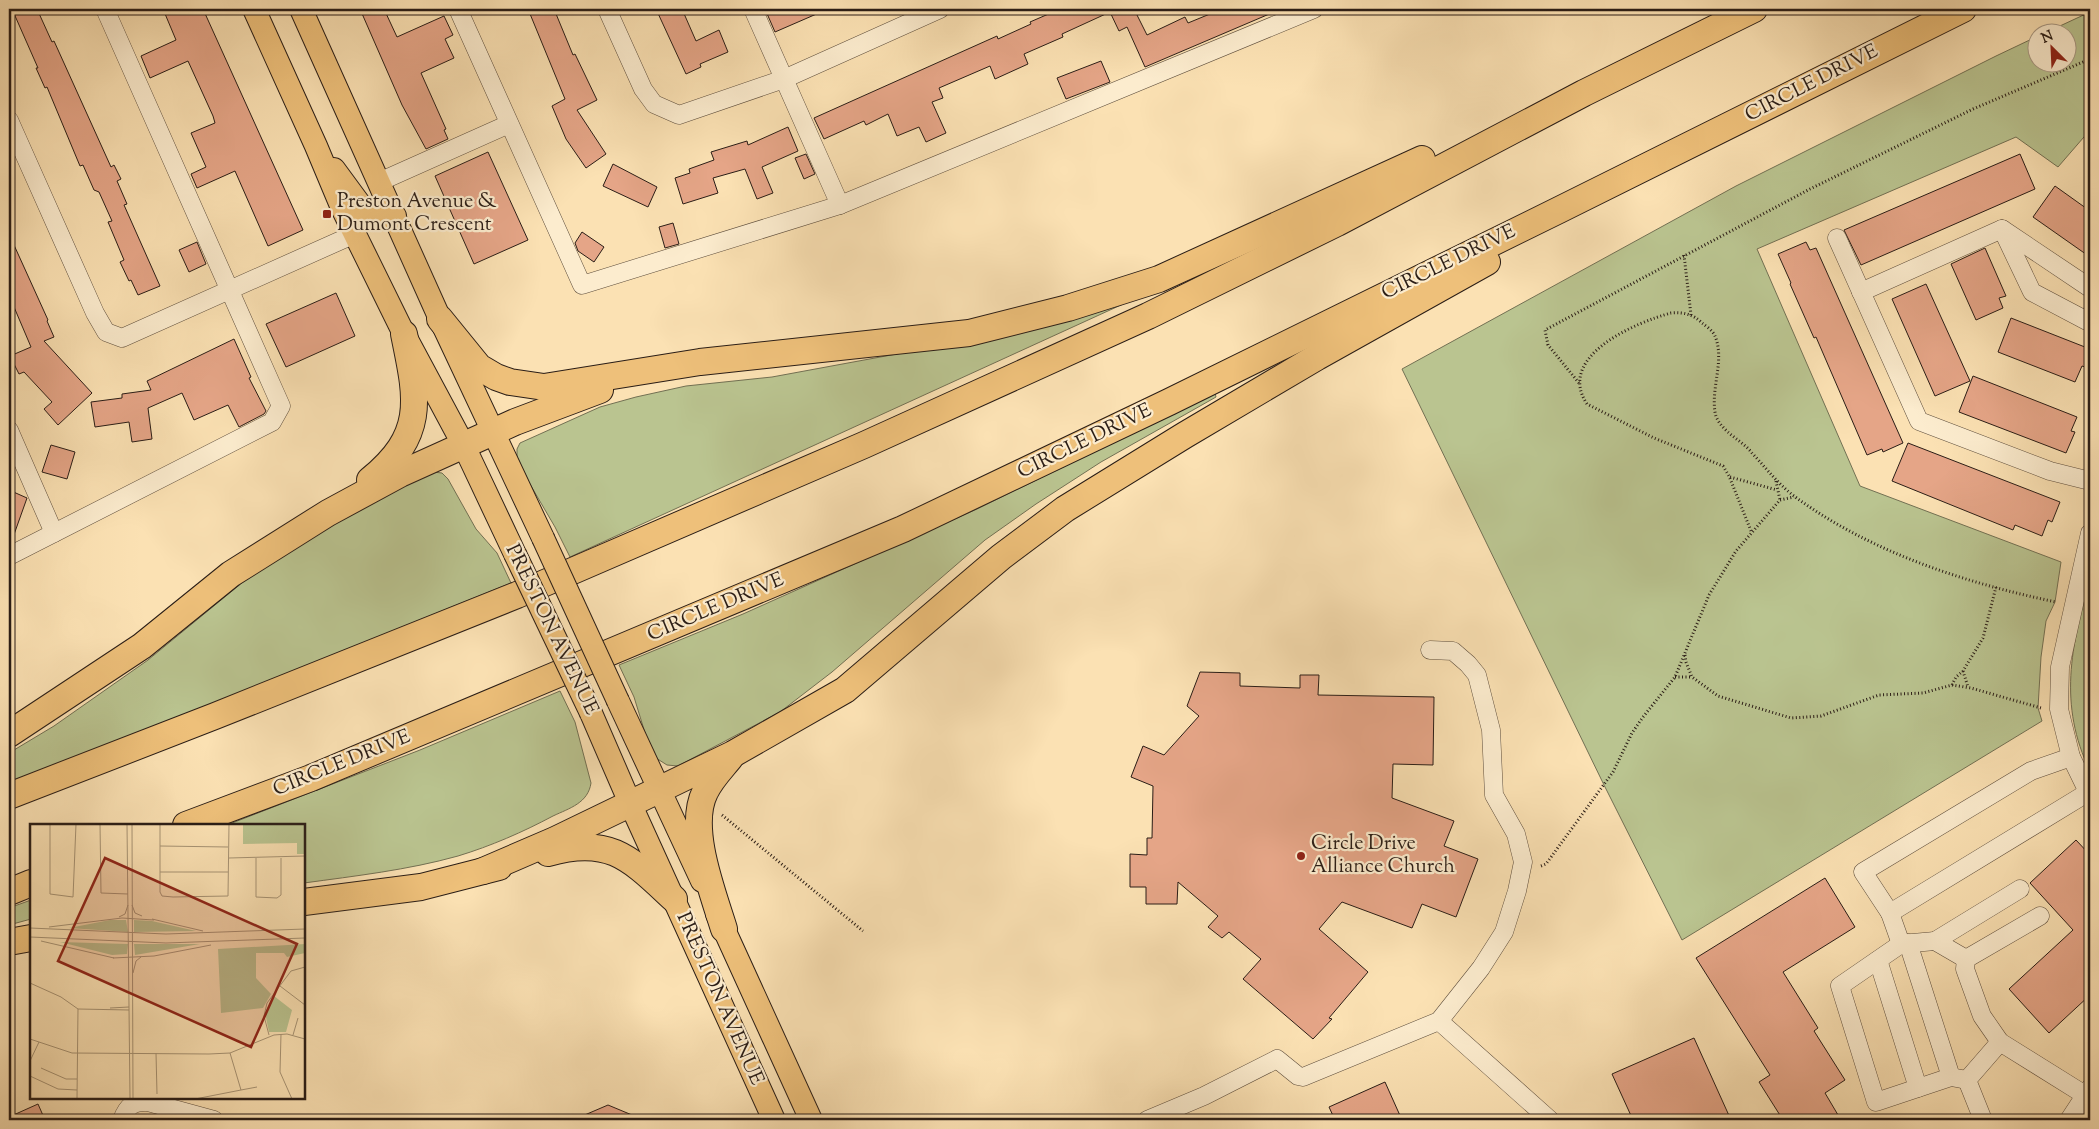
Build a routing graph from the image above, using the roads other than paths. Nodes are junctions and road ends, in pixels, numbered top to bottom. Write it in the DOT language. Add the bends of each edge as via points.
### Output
graph roads {
  1 [pos="105,9"];
  2 [pos="254,9"];
  3 [pos="301,9"];
  4 [pos="458,9"];
  5 [pos="607,9"];
  6 [pos="753,9"];
  7 [pos="940,9"];
  8 [pos="1314,9"];
  9 [pos="1754,9"];
  10 [pos="1963,9"];
  11 [pos="784,80"];
  12 [pos="1584,93"];
  13 [pos="9,120"];
  14 [pos="509,124"];
  15 [pos="316,146"];
  16 [pos="380,182"];
  17 [pos="840,204"];
  18 [pos="1559,210"];
  19 [pos="394,216"];
  20 [pos="2002,229"];
  21 [pos="355,234"];
  22 [pos="1837,238"];
  23 [pos="2090,288"];
  24 [pos="231,291"];
  25 [pos="1861,292"];
  26 [pos="2090,315"];
  27 [pos="440,319"];
  28 [pos="404,334"];
  29 [pos="700,362"];
  30 [pos="9,430"];
  31 [pos="494,432"];
  32 [pos="464,446"];
  33 [pos="2090,481"];
  34 [pos="328,513"];
  35 [pos="54,533"];
  36 [pos="2090,533"];
  37 [pos="9,556"];
  38 [pos="1430,650"];
  39 [pos="9,734"];
  40 [pos="733,754"];
  41 [pos="2071,757"];
  42 [pos="660,789"];
  43 [pos="2089,794"];
  44 [pos="9,796"];
  45 [pos="630,803"];
  46 [pos="189,824"];
  47 [pos="483,871"];
  48 [pos="30,883"];
  49 [pos="2020,889"];
  50 [pos="9,892"];
  51 [pos="674,899"];
  52 [pos="305,902"];
  53 [pos="1890,913"];
  54 [pos="2040,916"];
  55 [pos="724,929"];
  56 [pos="30,938"];
  57 [pos="1934,941"];
  58 [pos="9,942"];
  59 [pos="1905,944"];
  60 [pos="1966,959"];
  61 [pos="1878,960"];
  62 [pos="1439,1021"];
  63 [pos="2000,1042"];
  64 [pos="1959,1078"];
  65 [pos="1918,1088"];
  66 [pos="2088,1092"];
  67 [pos="122,1120"];
  68 [pos="214,1120"];
  69 [pos="774,1120"];
  70 [pos="811,1120"];
  71 [pos="1147,1120"];
  72 [pos="1550,1120"];
  73 [pos="1983,1120"];
  74 [pos="2069,1120"];
  1 -- 24 [label="street"];
  2 -- 15 [label="main road, PRESTON AVENUE"];
  3 -- 16 [label="main road, PRESTON AVENUE"];
  4 -- 14 [label="street"];
  5 -- 11 [label="street" via="643,89 654,104 679,115"];
  6 -- 11 [label="street"];
  7 -- 11 [label="street"];
  8 -- 17 [label="street"];
  9 -- 12 [label="highway"];
  10 -- 18 [label="highway, CIRCLE DRIVE"];
  11 -- 17 [label="street"];
  12 -- 29 [label="highway" via="1514,115 1334,201 1159,279 1068,308 969,333"];
  12 -- 44 [label="highway" via="1337,223 1148,316 864,445 517,595"];
  13 -- 24 [label="street" via="95,314 106,332 122,338"];
  14 -- 16 [label="street"];
  14 -- 17 [label="street" via="582,285"];
  15 -- 19 [label="main road, PRESTON AVENUE" via="370,218"];
  15 -- 21 [label="main road, PRESTON AVENUE"];
  16 -- 19 [label="main road, PRESTON AVENUE"];
  18 -- 40 [label="highway" via="1514,247 1309,362 1065,509 1001,557 845,690"];
  18 -- 46 [label="highway, CIRCLE DRIVE" via="903,529 311,778"];
  19 -- 27 [label="main road, PRESTON AVENUE"];
  20 -- 23 [label="street"];
  20 -- 25 [label="street"];
  20 -- 26 [label="street" via="2032,292 2087,321"];
  21 -- 24 [label="street"];
  21 -- 28 [label="main road, PRESTON AVENUE"];
  22 -- 25 [label="street"];
  24 -- 35 [label="street" via="281,406 272,422"];
  25 -- 33 [label="street" via="1919,421 2050,471"];
  27 -- 29 [label="highway" via="479,367 510,382 544,387"];
  27 -- 31 [label="main road, PRESTON AVENUE"];
  28 -- 32 [label="main road, PRESTON AVENUE"];
  28 -- 34 [label="highway" via="416,390 408,433 401,449 388,465"];
  29 -- 31 [label="highway" via="598,391"];
  30 -- 35 [label="street"];
  31 -- 32 [label="highway"];
  31 -- 42 [label="main road, PRESTON AVENUE, bridge"];
  32 -- 34 [label="highway" via="400,474"];
  32 -- 45 [label="main road, PRESTON AVENUE, bridge" via="591,713"];
  34 -- 39 [label="highway" via="231,574 142,646"];
  35 -- 37 [label="street"];
  36 -- 41 [label="street" via="2060,667 2059,709"];
  38 -- 62 [label="street" via="1453,651 1477,675 1491,730 1494,795 1516,834 1523,862 1504,932 1481,968"];
  40 -- 42 [label="highway"];
  40 -- 55 [label="highway" via="707,788 699,809 706,867"];
  41 -- 43 [label="street"];
  41 -- 53 [label="street" via="2031,771 1863,872"];
  42 -- 45 [label="highway"];
  42 -- 55 [label="main road, PRESTON AVENUE"];
  43 -- 53 [label="street"];
  45 -- 47 [label="highway"];
  45 -- 51 [label="main road, PRESTON AVENUE"];
  47 -- 51 [label="highway" via="555,850 580,846 604,848 628,859"];
  47 -- 52 [label="highway" via="421,887"];
  48 -- 50 [label="highway"];
  49 -- 57 [label="street"];
  51 -- 69 [label="main road, PRESTON AVENUE"];
  53 -- 59 [label="street"];
  54 -- 60 [label="street"];
  55 -- 70 [label="main road, PRESTON AVENUE"];
  56 -- 58 [label="highway"];
  57 -- 59 [label="street"];
  57 -- 60 [label="street"];
  59 -- 61 [label="street"];
  59 -- 64 [label="street"];
  60 -- 63 [label="street" via="1965,969 1982,1016"];
  61 -- 65 [label="street"];
  61 -- 65 [label="street" via="1840,986 1876,1102"];
  62 -- 71 [label="street" via="1303,1077 1277,1059"];
  62 -- 72 [label="street"];
  63 -- 64 [label="street"];
  63 -- 66 [label="street"];
  64 -- 65 [label="street"];
  64 -- 73 [label="street"];
  66 -- 74 [label="street"];
  67 -- 68 [label="street" via="131,1104 138,1101"];
}
